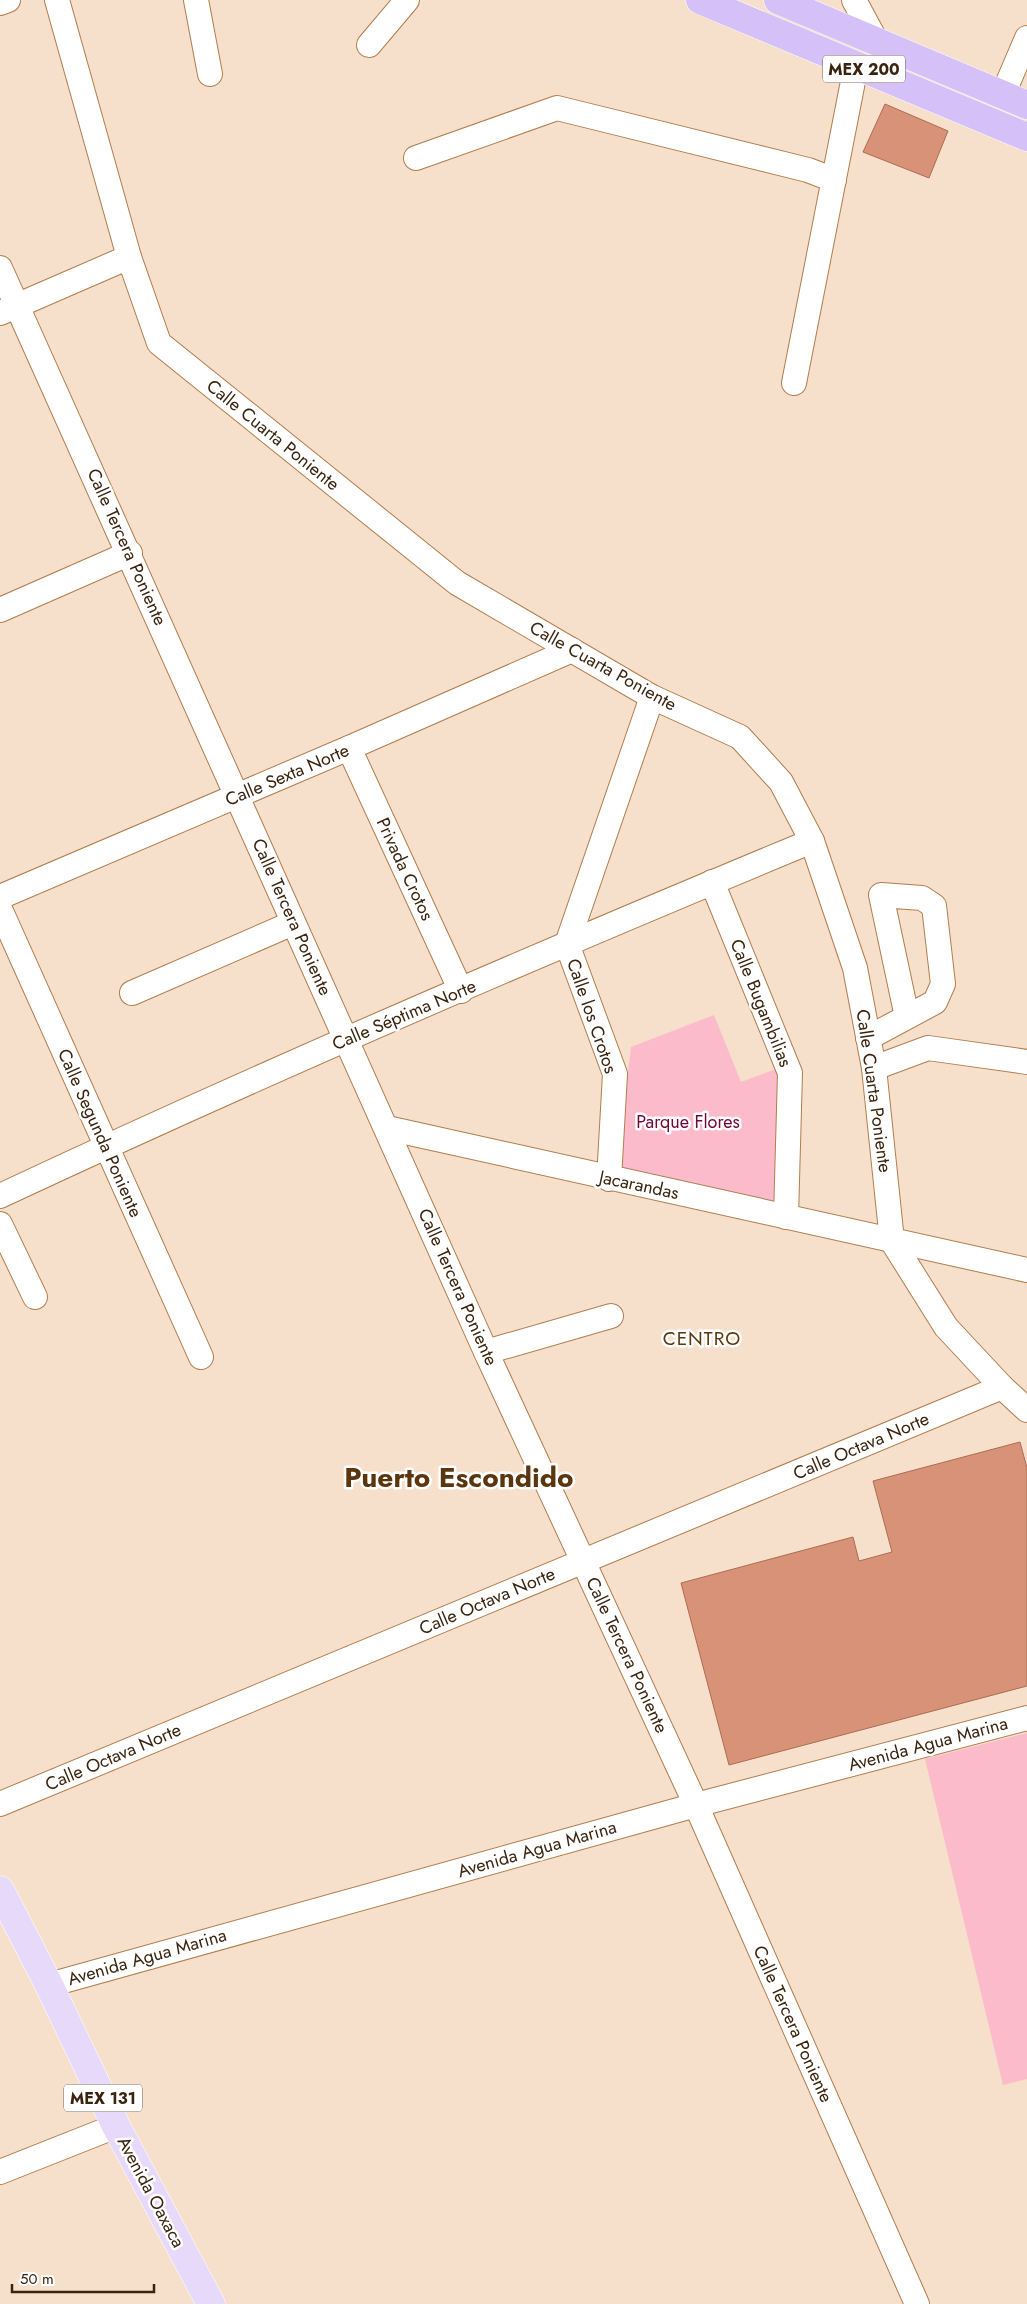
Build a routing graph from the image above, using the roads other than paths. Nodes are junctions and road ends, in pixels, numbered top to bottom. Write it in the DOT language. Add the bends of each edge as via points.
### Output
graph roads {
  1 [pos="8,0"];
  2 [pos="57,0"];
  3 [pos="196,0"];
  4 [pos="407,0"];
  5 [pos="700,0"];
  6 [pos="778,0"];
  7 [pos="854,0"];
  8 [pos="0,3"];
  9 [pos="1027,38"];
  10 [pos="876,41"];
  11 [pos="369,44"];
  12 [pos="856,66"];
  13 [pos="210,74"];
  14 [pos="1015,99"];
  15 [pos="1027,137"];
  16 [pos="416,158"];
  17 [pos="834,180"];
  18 [pos="128,257"];
  19 [pos="0,268"];
  20 [pos="8,310"];
  21 [pos="794,384"];
  22 [pos="130,553"];
  23 [pos="0,610"];
  24 [pos="572,650"];
  25 [pos="652,697"];
  26 [pos="349,748"];
  27 [pos="238,795"];
  28 [pos="812,841"];
  29 [pos="712,882"];
  30 [pos="0,897"];
  31 [pos="0,909"];
  32 [pos="293,923"];
  33 [pos="567,944"];
  34 [pos="460,990"];
  35 [pos="132,993"];
  36 [pos="907,1017"];
  37 [pos="868,1038"];
  38 [pos="347,1040"];
  39 [pos="1027,1062"];
  40 [pos="874,1068"];
  41 [pos="387,1128"];
  42 [pos="106,1147"];
  43 [pos="609,1179"];
  44 [pos="0,1196"];
  45 [pos="786,1217"];
  46 [pos="0,1224"];
  47 [pos="892,1241"];
  48 [pos="1027,1270"];
  49 [pos="35,1297"];
  50 [pos="612,1316"];
  51 [pos="486,1352"];
  52 [pos="201,1357"];
  53 [pos="1002,1388"];
  54 [pos="1027,1410"];
  55 [pos="584,1562"];
  56 [pos="1027,1718"];
  57 [pos="0,1804"];
  58 [pos="696,1805"];
  59 [pos="0,1890"];
  60 [pos="49,1984"];
  61 [pos="116,2126"];
  62 [pos="0,2172"];
  63 [pos="211,2304"];
  64 [pos="917,2304"];
  1 -- 8 [label="street"];
  2 -- 18 [label="street, Calle Cuarta Poniente"];
  3 -- 13 [label="street"];
  4 -- 11 [label="street"];
  5 -- 12 [label="highway, MEX 200"];
  6 -- 10 [label="highway, MEX 200"];
  7 -- 10 [label="street"];
  9 -- 14 [label="street"];
  10 -- 14 [label="highway, MEX 200"];
  12 -- 15 [label="highway, MEX 200"];
  12 -- 17 [label="street"];
  16 -- 17 [label="street" via="557,108 808,170"];
  17 -- 21 [label="street"];
  18 -- 20 [label="street"];
  18 -- 24 [label="street, Calle Cuarta Poniente" via="159,343 457,583"];
  19 -- 20 [label="street, Calle Tercera Poniente"];
  20 -- 22 [label="street, Calle Tercera Poniente"];
  22 -- 23 [label="street"];
  22 -- 27 [label="street, Calle Tercera Poniente"];
  24 -- 25 [label="street, Calle Cuarta Poniente"];
  24 -- 26 [label="street, Calle Sexta Norte"];
  25 -- 28 [label="street, Calle Cuarta Poniente" via="740,737 781,782"];
  25 -- 33 [label="street"];
  26 -- 27 [label="street, Calle Sexta Norte"];
  26 -- 34 [label="street, Privada Crotos"];
  27 -- 30 [label="street, Calle Sexta Norte"];
  27 -- 32 [label="street, Calle Tercera Poniente"];
  28 -- 29 [label="street, Calle Séptima Norte"];
  28 -- 37 [label="street, Calle Cuarta Poniente" via="855,968"];
  29 -- 33 [label="street, Calle Séptima Norte"];
  29 -- 45 [label="street, Calle Bugambilias" via="790,1073"];
  31 -- 42 [label="street, Calle Segunda Poniente"];
  32 -- 35 [label="street"];
  32 -- 38 [label="street, Calle Tercera Poniente"];
  33 -- 34 [label="street, Calle Séptima Norte"];
  33 -- 43 [label="street, Calle los Crotos" via="615,1074"];
  34 -- 38 [label="street, Calle Séptima Norte"];
  36 -- 36 [label="street" via="899,979 881,895 922,898 934,906 943,984 935,1002"];
  36 -- 37 [label="street"];
  37 -- 40 [label="street, Calle Cuarta Poniente"];
  38 -- 41 [label="street, Calle Tercera Poniente"];
  38 -- 42 [label="street, Calle Séptima Norte"];
  39 -- 40 [label="street" via="928,1048"];
  40 -- 47 [label="street, Calle Cuarta Poniente"];
  41 -- 43 [label="street, Jacarandas"];
  41 -- 51 [label="street, Calle Tercera Poniente"];
  42 -- 44 [label="street, Calle Séptima Norte"];
  42 -- 52 [label="street, Calle Segunda Poniente"];
  43 -- 45 [label="street, Jacarandas"];
  45 -- 47 [label="street, Jacarandas"];
  46 -- 49 [label="street"];
  47 -- 48 [label="street, Jacarandas"];
  47 -- 53 [label="street, Calle Cuarta Poniente" via="946,1327"];
  50 -- 51 [label="street"];
  51 -- 55 [label="street, Calle Tercera Poniente"];
  53 -- 54 [label="street, Calle Cuarta Poniente"];
  53 -- 55 [label="street, Calle Octava Norte"];
  55 -- 57 [label="street, Calle Octava Norte"];
  55 -- 58 [label="street, Calle Tercera Poniente"];
  56 -- 58 [label="street, Avenida Agua Marina"];
  58 -- 60 [label="street, Avenida Agua Marina"];
  58 -- 64 [label="street, Calle Tercera Poniente"];
  59 -- 60 [label="main road, Avenida Oaxaca / MEX 131"];
  60 -- 61 [label="main road, Avenida Oaxaca / MEX 131"];
  61 -- 62 [label="street"];
  61 -- 63 [label="main road, Avenida Oaxaca / MEX 131"];
}
